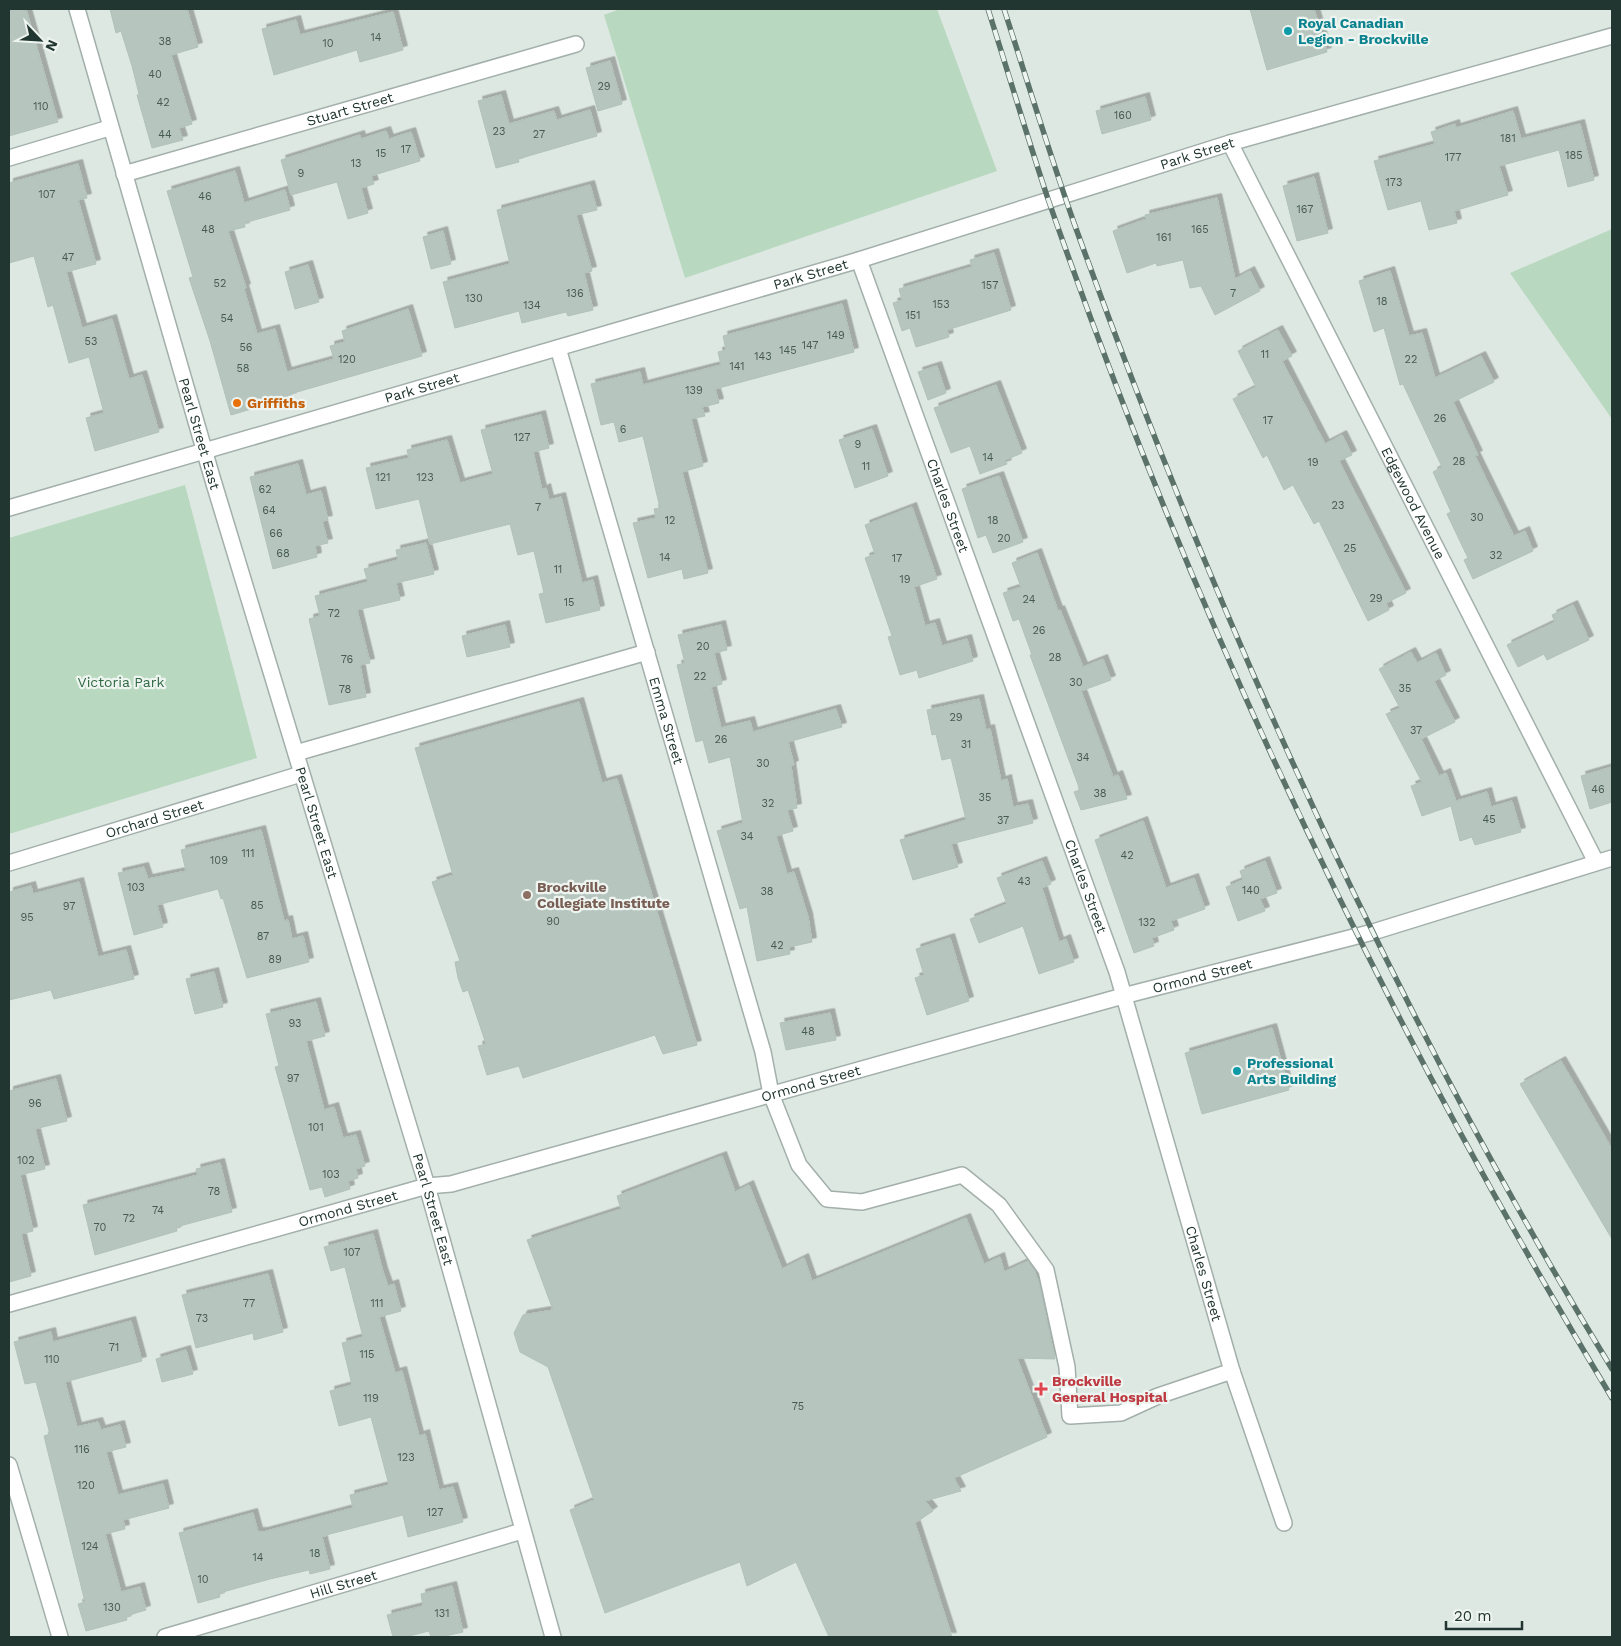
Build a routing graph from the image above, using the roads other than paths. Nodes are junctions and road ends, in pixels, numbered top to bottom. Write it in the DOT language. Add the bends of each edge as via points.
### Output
graph roads {
  1 [pos="77,9"];
  2 [pos="1612,36"];
  3 [pos="576,44"];
  4 [pos="110,128"];
  5 [pos="1230,143"];
  6 [pos="9,158"];
  7 [pos="124,174"];
  8 [pos="859,260"];
  9 [pos="558,348"];
  10 [pos="204,450"];
  11 [pos="9,508"];
  12 [pos="647,652"];
  13 [pos="296,753"];
  14 [pos="301,774"];
  15 [pos="1612,858"];
  16 [pos="1596,862"];
  17 [pos="9,863"];
  18 [pos="1123,996"];
  19 [pos="772,1094"];
  20 [pos="427,1186"];
  21 [pos="9,1304"];
  22 [pos="1232,1371"];
  23 [pos="9,1465"];
  24 [pos="1284,1523"];
  25 [pos="522,1531"];
  26 [pos="60,1637"];
  27 [pos="165,1637"];
  28 [pos="553,1637"];
  1 -- 4 [label="street, Pearl Street East"];
  2 -- 5 [label="street, Park Street"];
  3 -- 7 [label="street, Stuart Street"];
  4 -- 6 [label="street"];
  4 -- 7 [label="street, Pearl Street East"];
  5 -- 8 [label="street, Park Street"];
  5 -- 16 [label="street, Edgewood Avenue"];
  7 -- 10 [label="street, Pearl Street East"];
  8 -- 9 [label="street, Park Street"];
  8 -- 18 [label="street, Charles Street"];
  9 -- 10 [label="street, Park Street"];
  9 -- 12 [label="street, Emma Street"];
  10 -- 11 [label="street, Park Street"];
  10 -- 13 [label="street, Pearl Street East"];
  12 -- 13 [label="street"];
  12 -- 19 [label="street, Emma Street" via="763,1052"];
  13 -- 14 [label="street, Pearl Street East"];
  14 -- 17 [label="street, Orchard Street"];
  14 -- 20 [label="street, Pearl Street East"];
  15 -- 16 [label="street, Ormond Street"];
  16 -- 18 [label="street, Ormond Street" via="1373,932"];
  18 -- 19 [label="street, Ormond Street"];
  18 -- 22 [label="street, Charles Street"];
  19 -- 20 [label="street, Ormond Street" via="451,1184"];
  19 -- 22 [label="street, Emma Street" via="799,1165 827,1199 862,1202 962,1175 999,1204 1046,1270 1067,1367 1070,1416 1121,1413 1158,1396"];
  20 -- 21 [label="street, Ormond Street"];
  20 -- 25 [label="street, Pearl Street East"];
  22 -- 24 [label="street, Charles Street"];
  23 -- 26 [label="street"];
  25 -- 27 [label="street, Hill Street"];
  25 -- 28 [label="street, Pearl Street East"];
}
